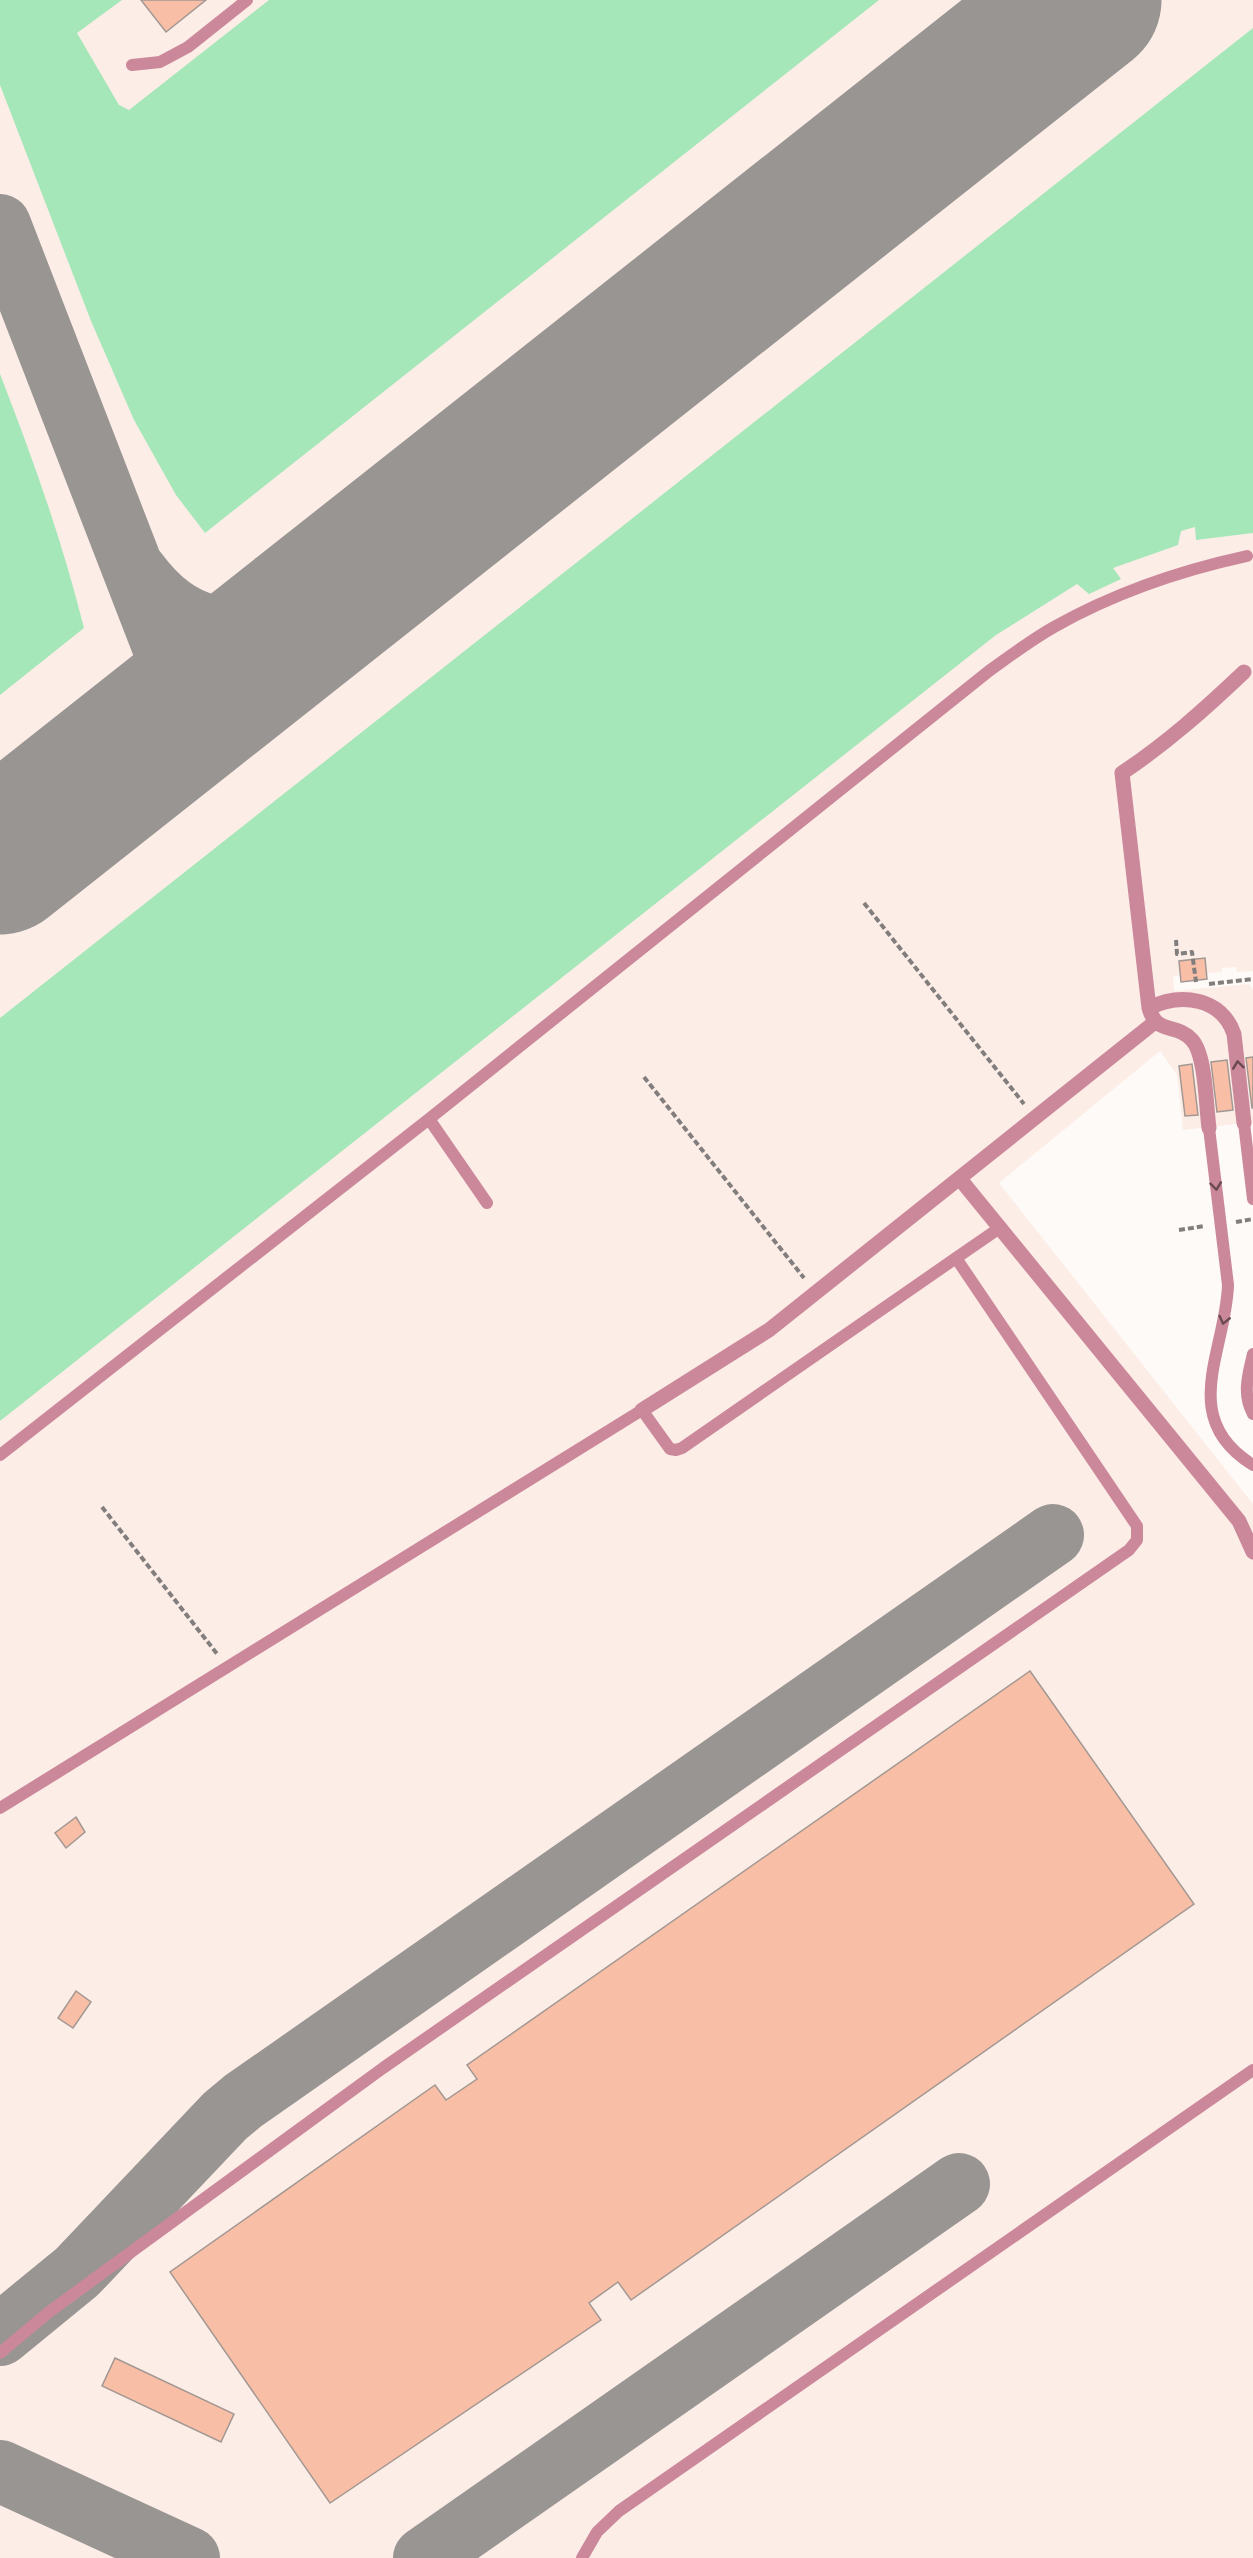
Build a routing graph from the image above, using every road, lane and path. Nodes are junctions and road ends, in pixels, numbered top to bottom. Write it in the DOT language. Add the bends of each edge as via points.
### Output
graph roads {
  1 [pos="247,0"];
  2 [pos="132,65"];
  3 [pos="1247,556"];
  4 [pos="1249,668"];
  5 [pos="864,903"];
  6 [pos="1176,940"];
  7 [pos="1253,979"];
  8 [pos="1152,1015"];
  9 [pos="644,1077"];
  10 [pos="429,1119"];
  11 [pos="1036,1119"];
  12 [pos="1244,1123"];
  13 [pos="1209,1128"];
  14 [pos="960,1179"];
  15 [pos="1253,1199"];
  16 [pos="487,1203"];
  17 [pos="1001,1227"];
  18 [pos="956,1258"];
  19 [pos="816,1293"];
  20 [pos="1253,1354"];
  21 [pos="642,1410"];
  22 [pos="1253,1414"];
  23 [pos="0,1455"];
  24 [pos="1253,1465"];
  25 [pos="102,1507"];
  26 [pos="1253,1552"];
  27 [pos="228,1667"];
  28 [pos="0,1808"];
  29 [pos="1253,2070"];
  30 [pos="0,2353"];
  31 [pos="582,2558"];
  1 -- 2 [label="lane" via="188,46 160,62"];
  3 -- 10 [label="lane" via="1190,568 1100,603 1052,628 989,671"];
  4 -- 8 [label="street" via="1195,719 1122,773"];
  5 -- 11 [label="path"];
  6 -- 7 [label="path" via="1177,954 1192,952 1196,986"];
  8 -- 11 [label="street"];
  12 -- 8 [label="street, one-way" via="1230,1022 1213,1007 1188,1000 1160,1003"];
  8 -- 13 [label="street" via="1162,1027 1185,1034 1198,1049"];
  9 -- 19 [label="path"];
  10 -- 16 [label="lane"];
  10 -- 23 [label="lane"];
  11 -- 14 [label="street"];
  12 -- 15 [label="lane"];
  13 -- 24 [label="lane, one-way" via="1228,1285 1210,1396 1220,1431"];
  14 -- 17 [label="street"];
  14 -- 19 [label="street"];
  17 -- 18 [label="lane"];
  17 -- 26 [label="street" via="1239,1521"];
  18 -- 21 [label="lane" via="680,1449 668,1446"];
  18 -- 30 [label="lane" via="1134,1519 1138,1532 1133,1546 383,2068 50,2312"];
  19 -- 21 [label="street" via="769,1330"];
  20 -- 22 [label="lane" via="1246,1399"];
  21 -- 27 [label="lane"];
  25 -- 27 [label="path"];
  27 -- 28 [label="lane"];
  29 -- 31 [label="lane" via="619,2511 597,2532"];
}
